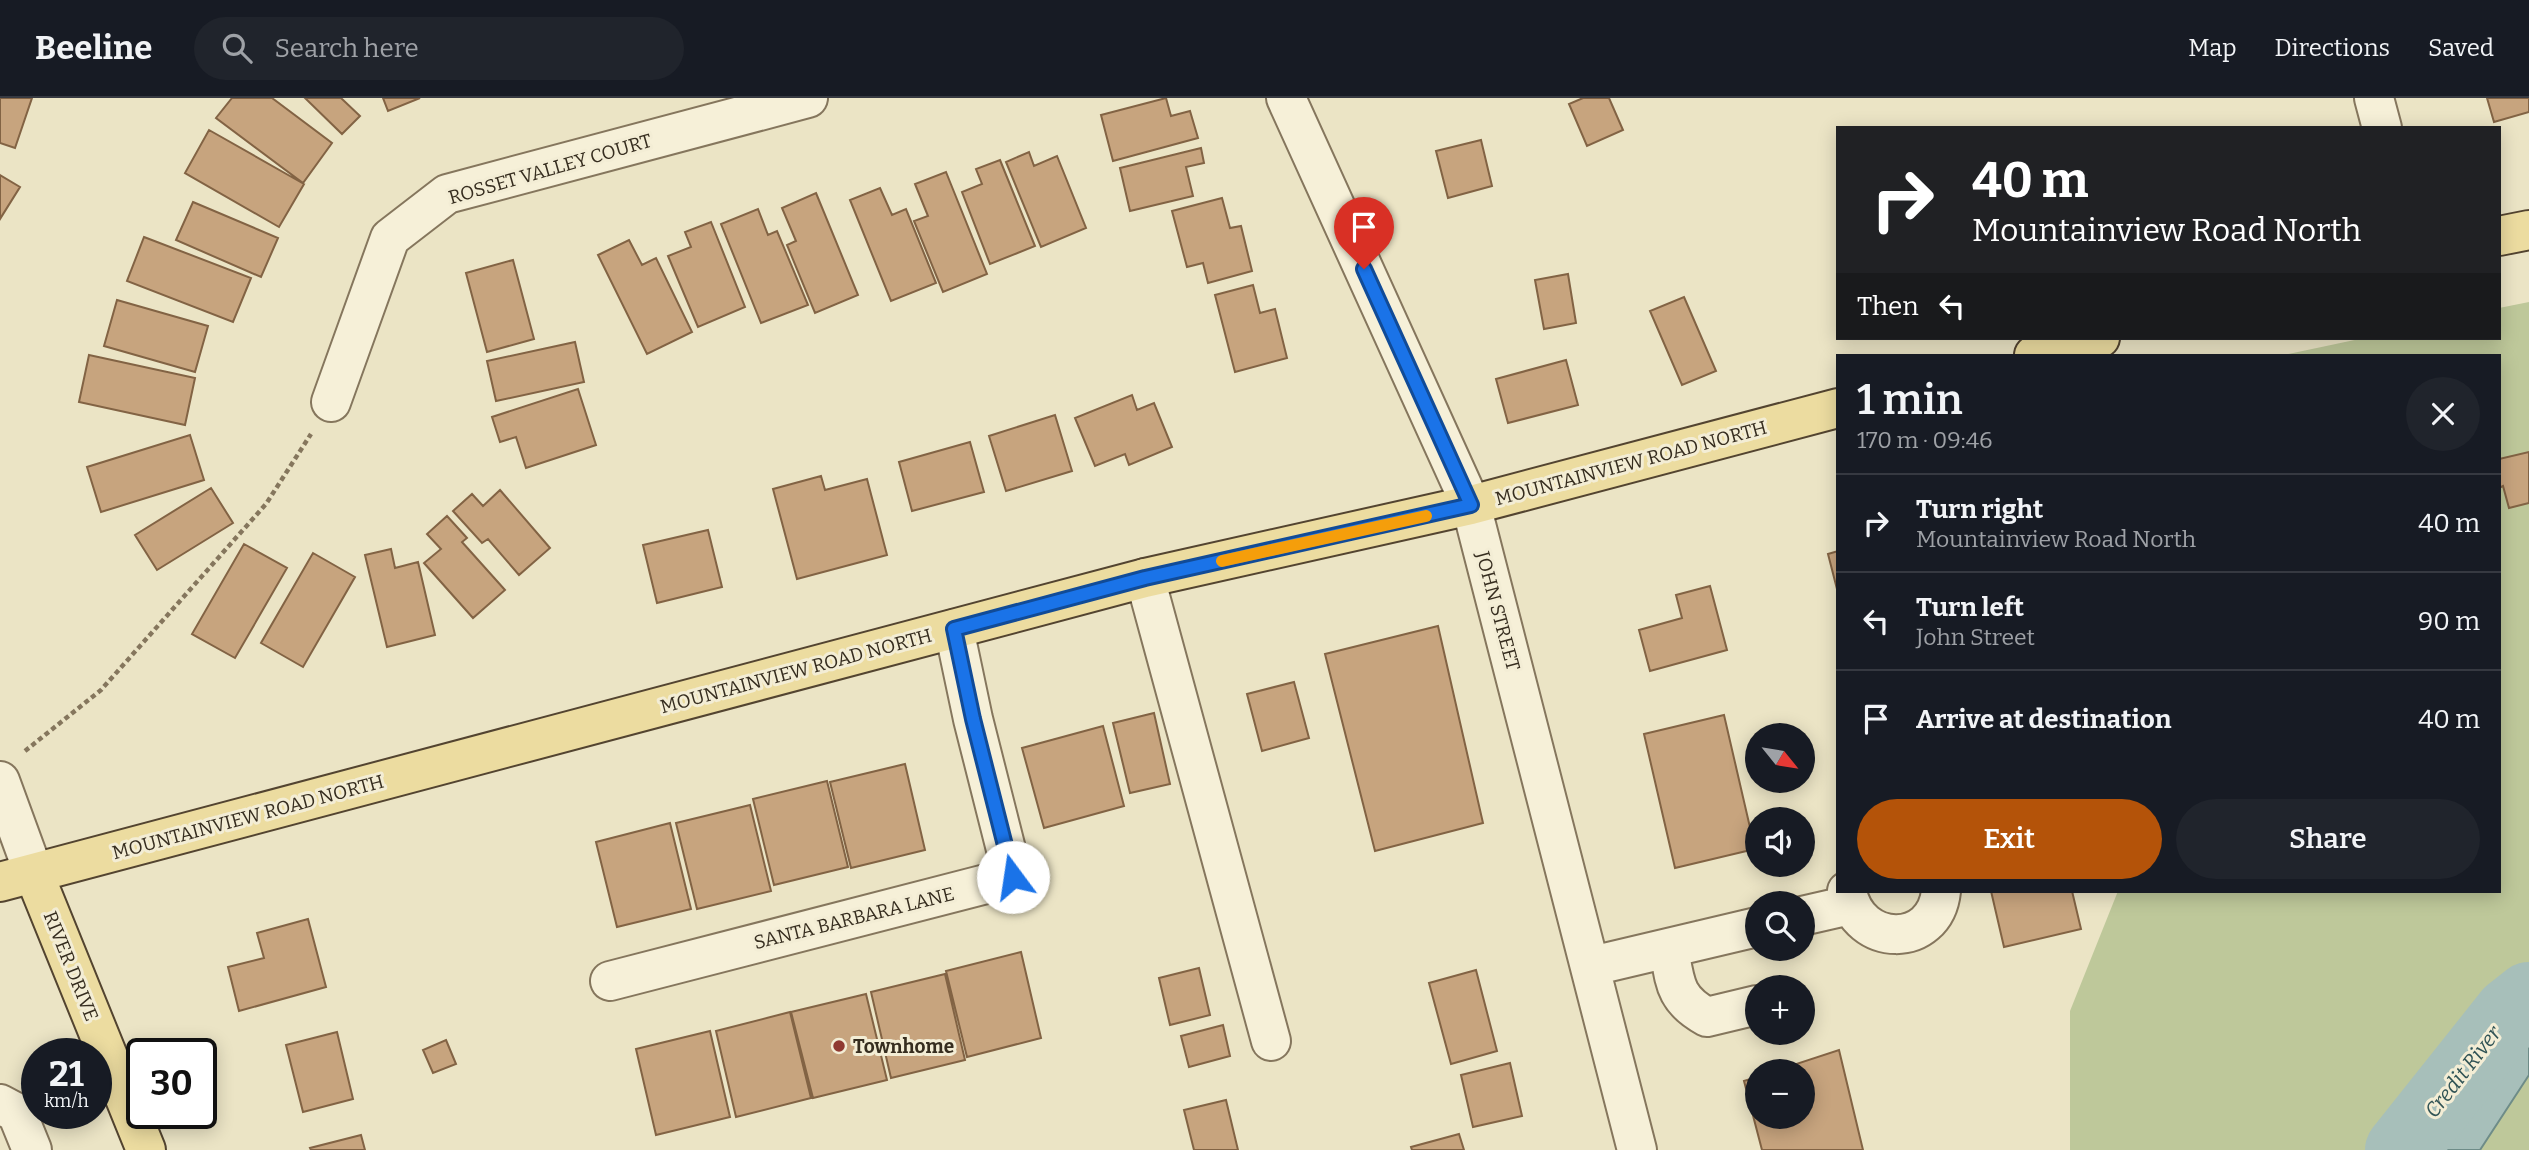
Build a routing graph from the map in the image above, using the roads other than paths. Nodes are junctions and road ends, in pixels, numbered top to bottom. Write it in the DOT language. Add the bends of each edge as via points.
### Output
graph roads {
  1 [pos="808,98"];
  2 [pos="1286,98"];
  3 [pos="2374,98"];
  4 [pos="2381,126"];
  5 [pos="2529,230"];
  6 [pos="2501,236"];
  7 [pos="2092,340"];
  8 [pos="2038,354"];
  9 [pos="331,402"];
  10 [pos="1836,409"];
  11 [pos="1471,505"];
  12 [pos="1145,578"];
  13 [pos="954,629"];
  14 [pos="9,769"];
  15 [pos="17,878"];
  16 [pos="1941,893"];
  17 [pos="1848,898"];
  18 [pos="1815,911"];
  19 [pos="1745,930"];
  20 [pos="1669,948"];
  21 [pos="1592,966"];
  22 [pos="610,981"];
  23 [pos="1745,1008"];
  24 [pos="1270,1041"];
  25 [pos="0,1104"];
  26 [pos="32,1150"];
  27 [pos="146,1150"];
  28 [pos="1637,1150"];
  1 -- 9 [label="street, ROSSET VALLEY COURT" via="447,194 390,238"];
  2 -- 11 [label="street, JOHN STREET"];
  3 -- 4 [label="street"];
  5 -- 6 [label="main road"];
  7 -- 8 [label="main road"];
  10 -- 11 [label="main road, MOUNTAINVIEW ROAD NORTH"];
  11 -- 12 [label="main road, MOUNTAINVIEW ROAD NORTH"];
  11 -- 21 [label="street, JOHN STREET"];
  12 -- 13 [label="main road, MOUNTAINVIEW ROAD NORTH"];
  12 -- 24 [label="street"];
  13 -- 15 [label="main road, MOUNTAINVIEW ROAD NORTH"];
  13 -- 22 [label="street, SANTA BARBARA LANE" via="1013,877"];
  14 -- 15 [label="street, RIVER DRIVE"];
  15 -- 27 [label="main road, RIVER DRIVE"];
  16 -- 17 [label="street" via="1933,915 1921,926 1890,934 1861,921"];
  17 -- 18 [label="street"];
  19 -- 20 [label="street"];
  20 -- 21 [label="street"];
  20 -- 23 [label="street" via="1676,986 1689,1007 1707,1017"];
  21 -- 28 [label="street, JOHN STREET"];
  25 -- 26 [label="street" via="17,1113"];
}
